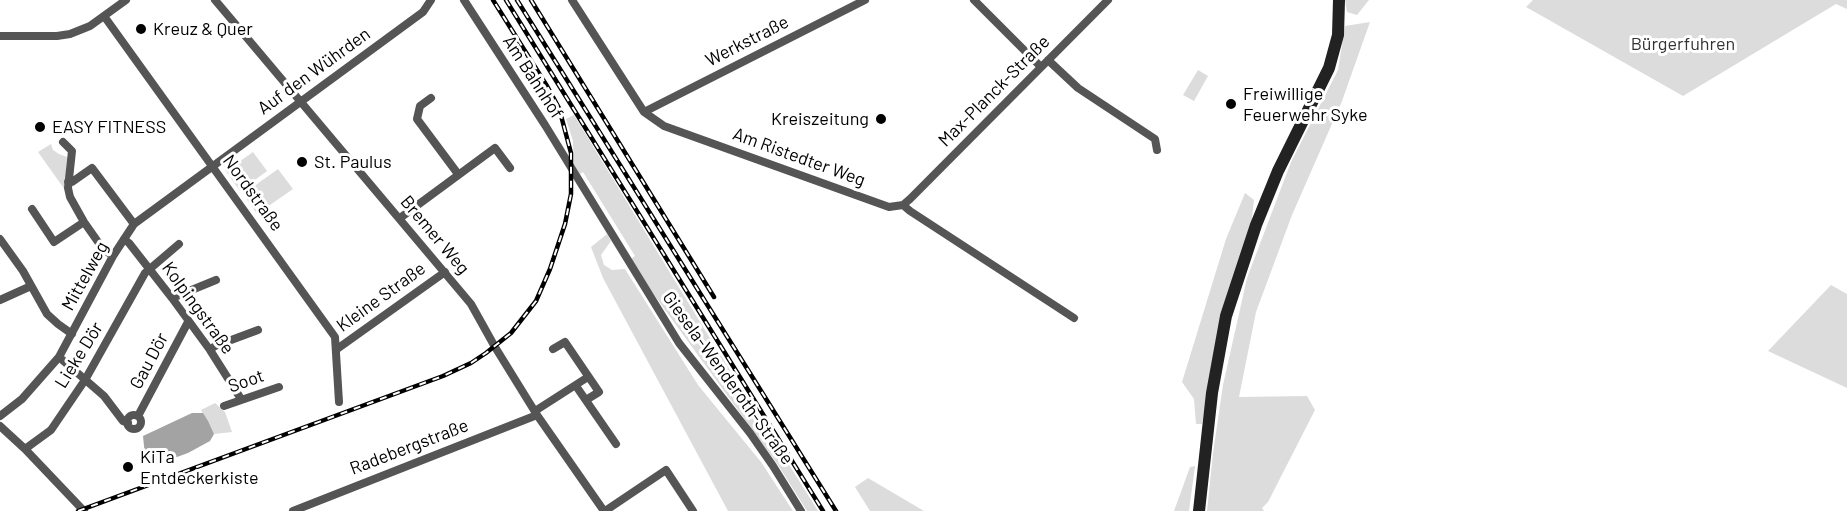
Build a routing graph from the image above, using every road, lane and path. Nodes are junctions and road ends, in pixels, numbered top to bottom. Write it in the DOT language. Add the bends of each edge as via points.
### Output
graph roads {
  1 [pos="126,0"];
  2 [pos="215,0"];
  3 [pos="431,0"];
  4 [pos="464,0"];
  5 [pos="572,0"];
  6 [pos="865,0"];
  7 [pos="974,0"];
  8 [pos="1108,0"];
  9 [pos="1339,0"];
  10 [pos="104,16"];
  11 [pos="0,36"];
  12 [pos="1048,60"];
  13 [pos="1041,67"];
  14 [pos="431,98"];
  15 [pos="301,101"];
  16 [pos="644,112"];
  17 [pos="63,142"];
  18 [pos="1157,150"];
  19 [pos="213,165"];
  20 [pos="510,168"];
  21 [pos="572,172"];
  22 [pos="458,174"];
  23 [pos="68,182"];
  24 [pos="903,204"];
  25 [pos="32,209"];
  26 [pos="400,218"];
  27 [pos="84,222"];
  28 [pos="134,224"];
  29 [pos="0,239"];
  30 [pos="124,239"];
  31 [pos="178,244"];
  32 [pos="113,256"];
  33 [pos="150,270"];
  34 [pos="445,272"];
  35 [pos="216,280"];
  36 [pos="31,286"];
  37 [pos="172,298"];
  38 [pos="0,300"];
  39 [pos="1074,318"];
  40 [pos="188,322"];
  41 [pos="258,330"];
  42 [pos="72,334"];
  43 [pos="337,349"];
  44 [pos="553,349"];
  45 [pos="210,350"];
  46 [pos="59,357"];
  47 [pos="588,377"];
  48 [pos="85,380"];
  49 [pos="576,386"];
  50 [pos="279,387"];
  51 [pos="241,399"];
  52 [pos="586,400"];
  53 [pos="339,402"];
  54 [pos="224,406"];
  55 [pos="536,413"];
  56 [pos="0,416"];
  57 [pos="0,426"];
  58 [pos="616,444"];
  59 [pos="25,449"];
  60 [pos="84,511"];
  61 [pos="293,511"];
  62 [pos="604,511"];
  63 [pos="693,511"];
  64 [pos="801,511"];
  65 [pos="1199,511"];
  1 -- 10 [label="street"];
  2 -- 15 [label="street, Bremer Weg"];
  3 -- 15 [label="street, Auf den Wührden" via="423,12"];
  4 -- 21 [label="street, Am Bahnhof"];
  5 -- 16 [label="street, Am Ristedter Weg"];
  6 -- 16 [label="street, Werkstraße"];
  7 -- 13 [label="street"];
  8 -- 12 [label="street, Max-Planck-Straße"];
  9 -- 65 [label="main road" via="1338,35 1329,68 1256,225 1227,316 1212,393"];
  10 -- 11 [label="street" via="70,34"];
  10 -- 19 [label="street, Nordstraße"];
  12 -- 13 [label="street, Max-Planck-Straße"];
  12 -- 18 [label="street" via="1078,88 1155,140"];
  13 -- 24 [label="street, Max-Planck-Straße"];
  14 -- 22 [label="street" via="420,106 417,119"];
  15 -- 19 [label="street, Auf den Wührden"];
  15 -- 26 [label="street, Bremer Weg"];
  16 -- 24 [label="street, Am Ristedter Weg" via="664,126 822,184 889,207"];
  17 -- 23 [label="street" via="72,151"];
  19 -- 28 [label="street, Mittelweg"];
  19 -- 43 [label="street, Nordstraße" via="335,337"];
  20 -- 22 [label="street" via="495,148"];
  21 -- 64 [label="street, Giesela-Wenderoth-Straße" via="678,343 750,433"];
  22 -- 26 [label="street"];
  23 -- 27 [label="street" via="70,197"];
  23 -- 28 [label="street" via="92,168"];
  24 -- 39 [label="street" via="1055,301"];
  25 -- 27 [label="street" via="54,242"];
  26 -- 34 [label="street, Bremer Weg"];
  27 -- 32 [label="street" via="103,249"];
  28 -- 30 [label="street, Mittelweg"];
  29 -- 36 [label="street"];
  30 -- 32 [label="street, Mittelweg"];
  30 -- 33 [label="street, Kolpingstraße"];
  31 -- 33 [label="street, Lieke Dör"];
  32 -- 42 [label="street, Mittelweg"];
  33 -- 37 [label="street, Kolpingstraße"];
  33 -- 48 [label="street, Lieke Dör"];
  34 -- 43 [label="street, Kleine Straße"];
  34 -- 55 [label="street, Bremer Weg" via="471,304"];
  35 -- 37 [label="street"];
  36 -- 38 [label="street"];
  36 -- 42 [label="street" via="47,314"];
  37 -- 40 [label="street, Kolpingstraße"];
  40 -- 45 [label="street, Kolpingstraße"];
  40 -- 48 [label="street, Gau Dör" via="138,416 140,426 135,429"];
  41 -- 45 [label="street"];
  42 -- 46 [label="street, Mittelweg"];
  43 -- 53 [label="street, Nordstraße"];
  44 -- 47 [label="street" via="566,342"];
  45 -- 51 [label="street, Kolpingstraße"];
  46 -- 48 [label="street"];
  46 -- 56 [label="street, Mittelweg" via="22,399"];
  47 -- 49 [label="street, Radebergstraße"];
  47 -- 52 [label="street" via="598,392"];
  48 -- 59 [label="street, Lieke Dör" via="51,430"];
  49 -- 52 [label="street"];
  49 -- 55 [label="street, Radebergstraße"];
  50 -- 51 [label="street, Soot"];
  51 -- 54 [label="street, Soot"];
  52 -- 58 [label="street"];
  55 -- 61 [label="street, Radebergstraße"];
  55 -- 62 [label="street, Bremer Weg"];
  57 -- 59 [label="street"];
  59 -- 60 [label="street"];
  62 -- 63 [label="street" via="666,470"];
}
